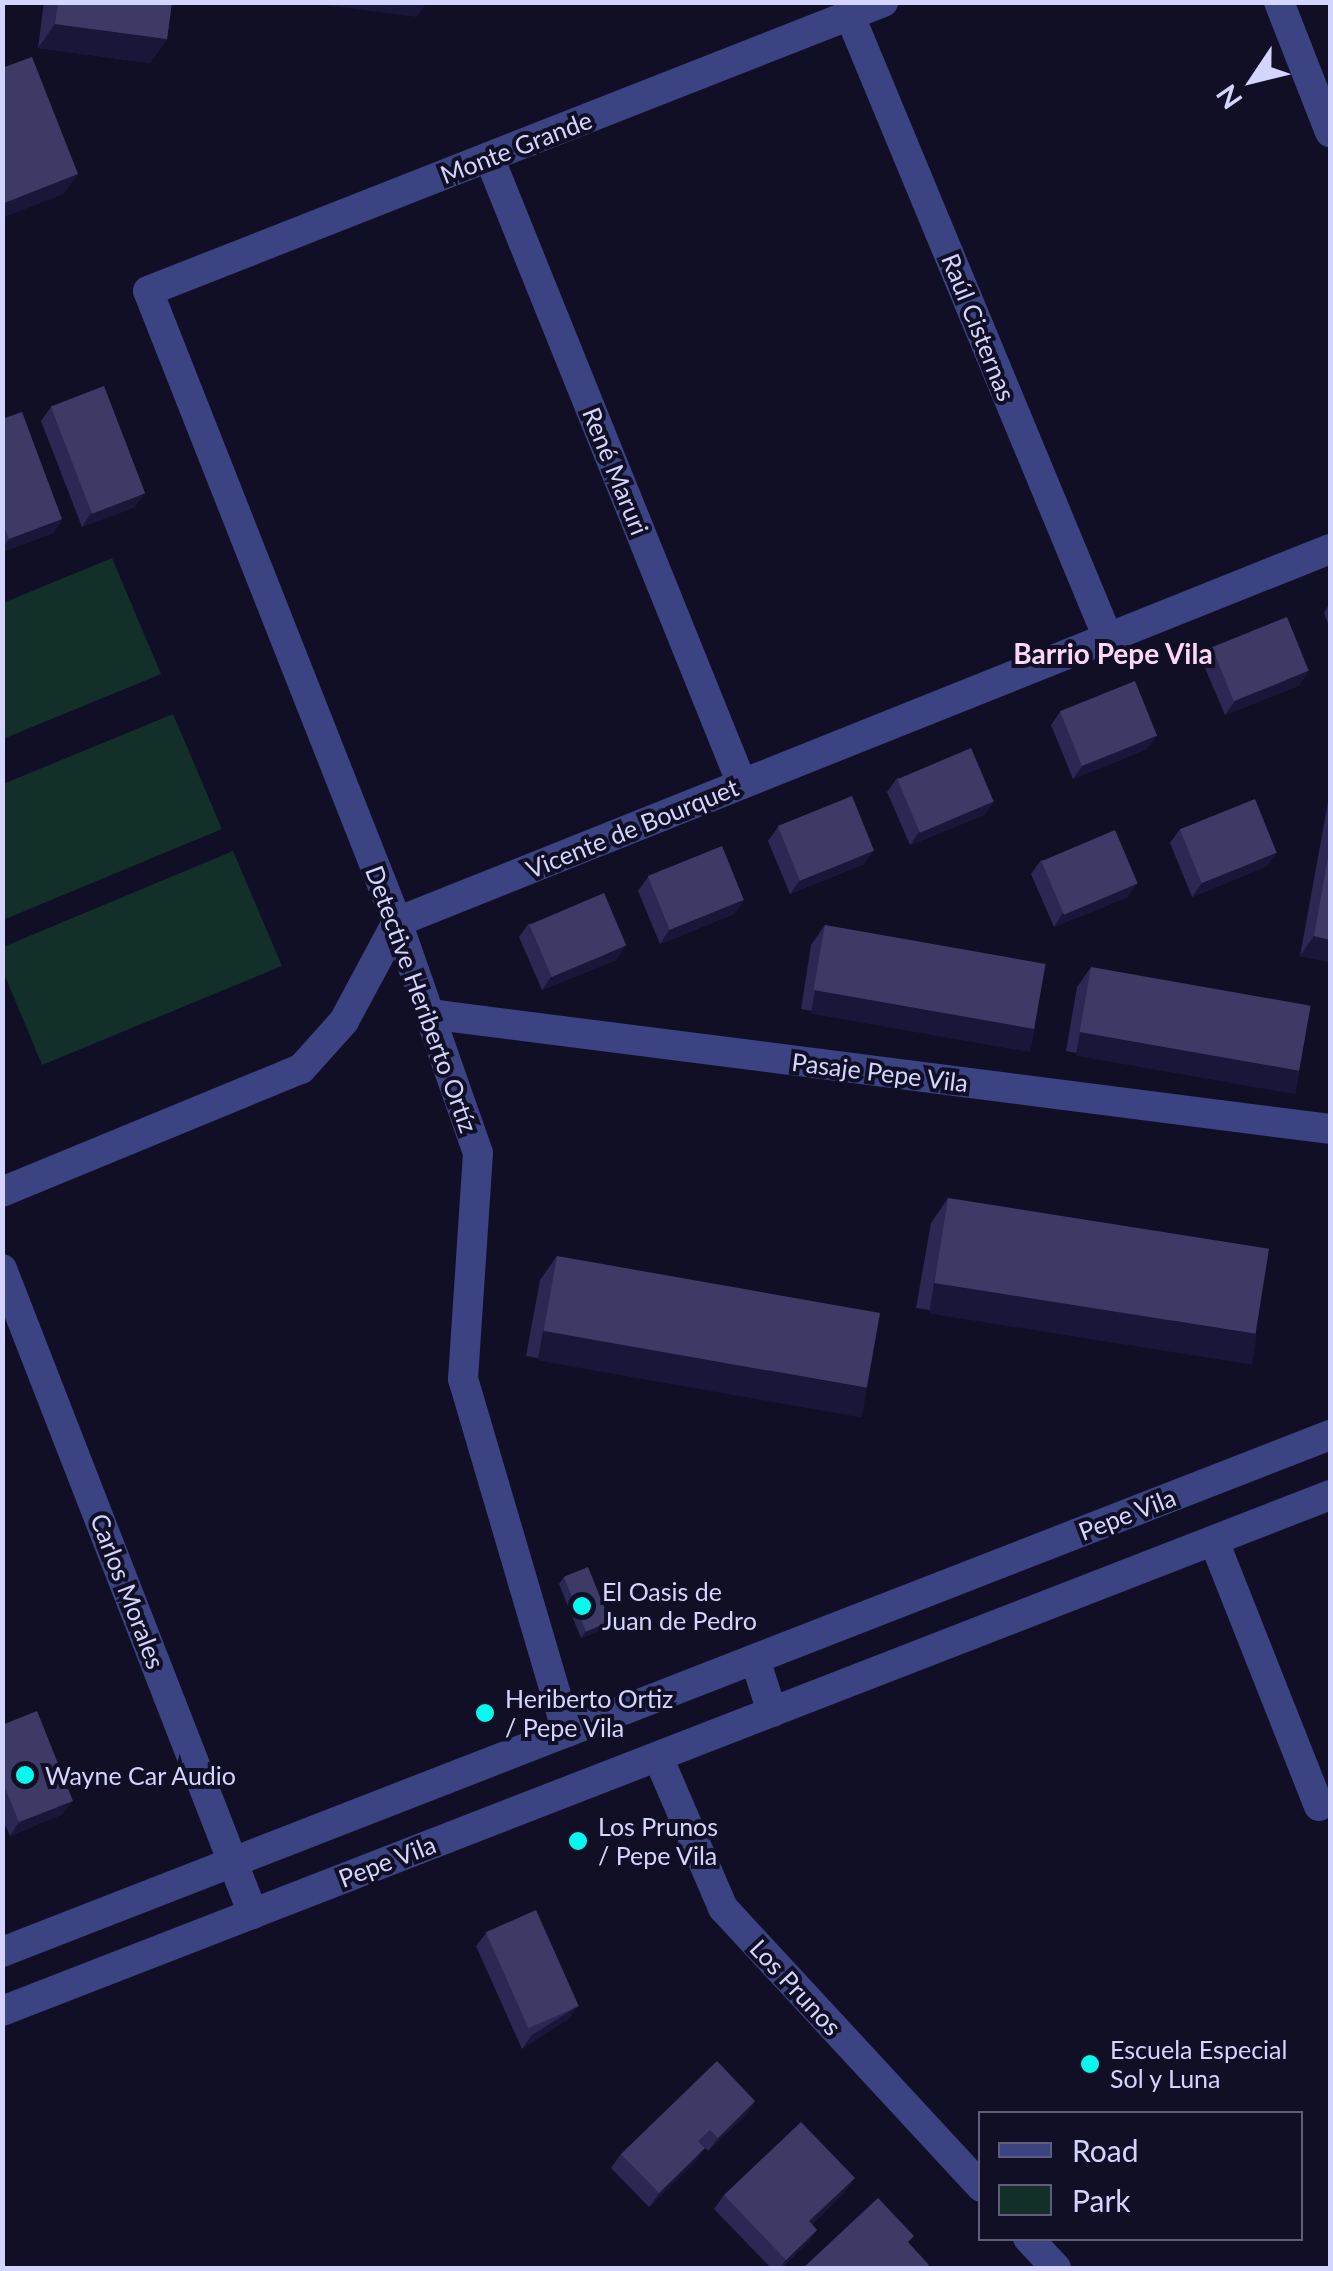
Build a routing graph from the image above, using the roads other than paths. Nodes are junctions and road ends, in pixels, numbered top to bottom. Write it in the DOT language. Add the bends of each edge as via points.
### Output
graph roads {
  1 [pos="884,2"];
  2 [pos="1279,2"];
  3 [pos="850,16"];
  4 [pos="1330,132"];
  5 [pos="489,158"];
  6 [pos="148,292"];
  7 [pos="1330,549"];
  8 [pos="1108,638"];
  9 [pos="742,784"];
  10 [pos="397,922"];
  11 [pos="429,1014"];
  12 [pos="1330,1129"];
  13 [pos="2,1192"];
  14 [pos="2,1269"];
  15 [pos="1330,1436"];
  16 [pos="1330,1495"];
  17 [pos="1214,1541"];
  18 [pos="756,1659"];
  19 [pos="772,1712"];
  20 [pos="567,1732"];
  21 [pos="658,1757"];
  22 [pos="1318,1806"];
  23 [pos="233,1862"];
  24 [pos="253,1914"];
  25 [pos="2,1952"];
  26 [pos="2,2011"];
  27 [pos="978,2185"];
  28 [pos="1030,2241"];
  29 [pos="1050,2267"];
  1 -- 3 [label="street, Monte Grande"];
  2 -- 4 [label="street"];
  3 -- 5 [label="street, Monte Grande"];
  3 -- 8 [label="street, Raúl Cisternas"];
  5 -- 6 [label="street, Monte Grande"];
  5 -- 9 [label="street, René Maruri"];
  6 -- 10 [label="street, Detective Heriberto Ortíz"];
  7 -- 8 [label="street, Vicente de Bourquet"];
  8 -- 9 [label="street, Vicente de Bourquet"];
  9 -- 10 [label="street, Vicente de Bourquet"];
  10 -- 11 [label="street, Detective Heriberto Ortíz"];
  10 -- 13 [label="street" via="344,1021 301,1068"];
  11 -- 12 [label="street, Pasaje Pepe Vila"];
  11 -- 20 [label="street, Detective Heriberto Ortíz" via="478,1153 463,1378"];
  14 -- 23 [label="street, Carlos Morales"];
  15 -- 18 [label="street, Pepe Vila"];
  16 -- 17 [label="street, Pepe Vila"];
  17 -- 19 [label="street, Pepe Vila"];
  17 -- 22 [label="street"];
  18 -- 19 [label="street"];
  18 -- 20 [label="street, Pepe Vila"];
  19 -- 21 [label="street, Pepe Vila"];
  20 -- 23 [label="street, Pepe Vila"];
  21 -- 24 [label="street, Pepe Vila"];
  21 -- 27 [label="street, Los Prunos" via="723,1908"];
  23 -- 24 [label="street, Carlos Morales"];
  23 -- 25 [label="street, Pepe Vila"];
  24 -- 26 [label="street, Pepe Vila"];
  28 -- 29 [label="street"];
}
